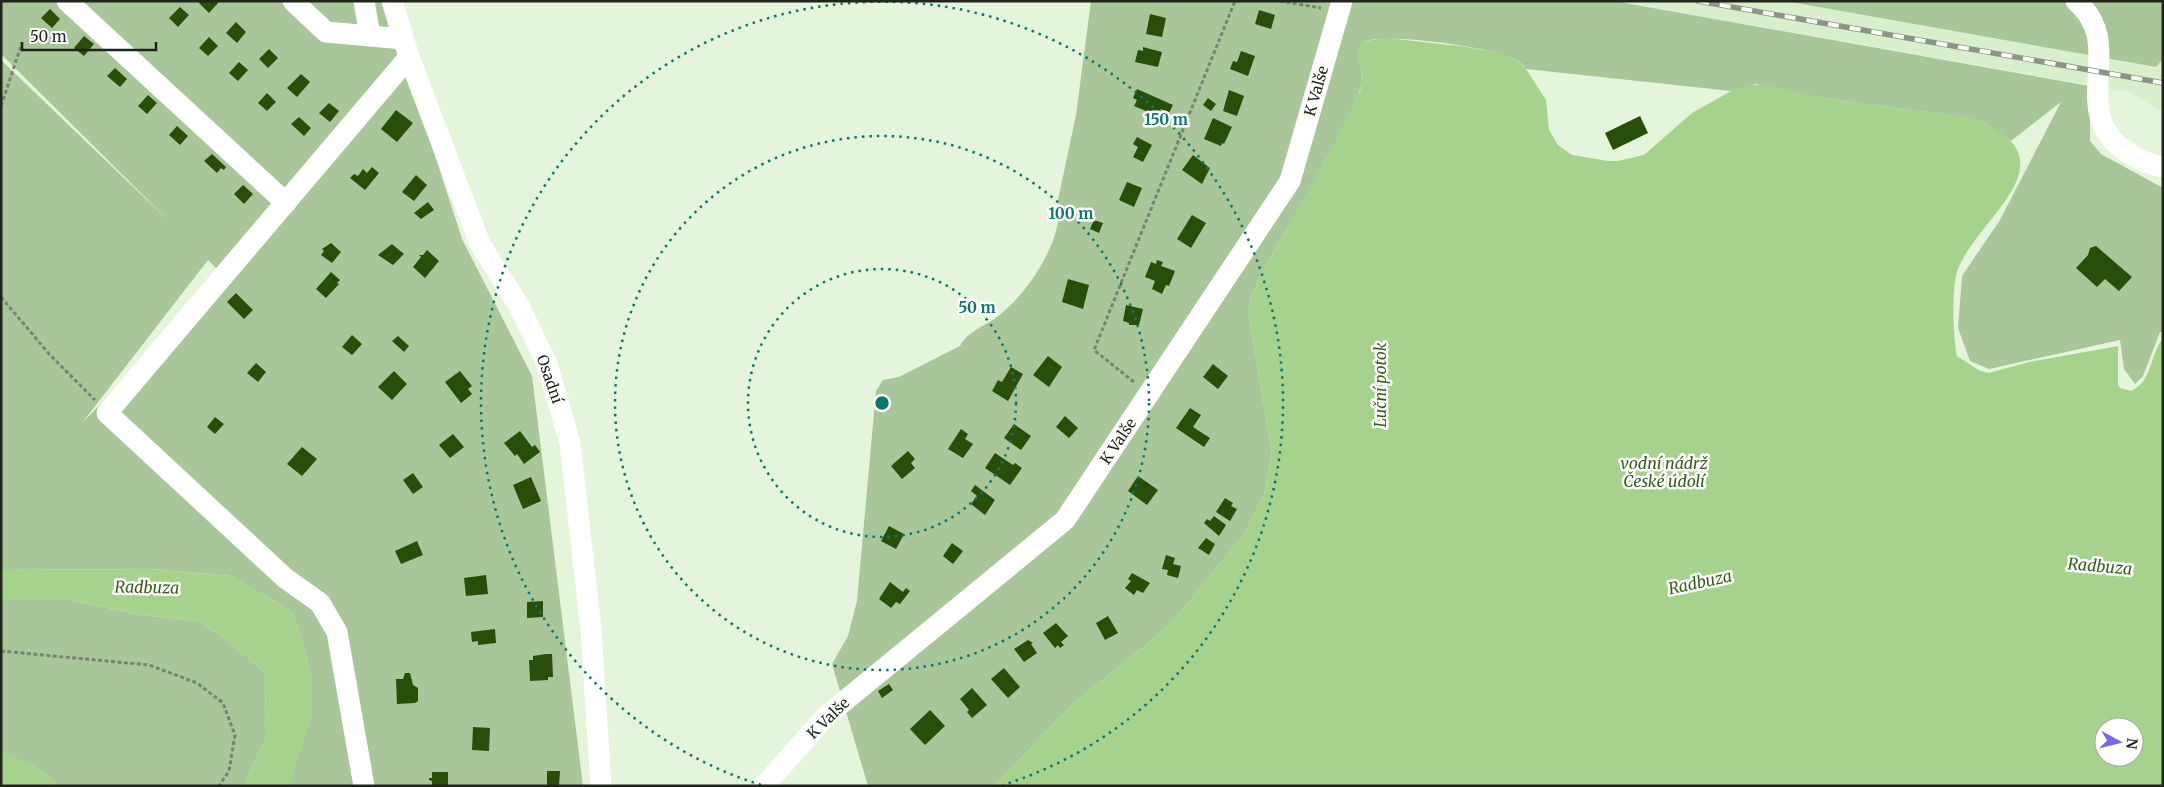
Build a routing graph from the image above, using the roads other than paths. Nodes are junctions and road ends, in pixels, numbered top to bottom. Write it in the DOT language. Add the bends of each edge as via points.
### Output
graph roads {
  1 [pos="68,1"];
  2 [pos="293,1"];
  3 [pos="364,1"];
  4 [pos="392,1"];
  5 [pos="2076,1"];
  6 [pos="1340,6"];
  7 [pos="370,36"];
  8 [pos="407,48"];
  9 [pos="2163,167"];
  10 [pos="286,203"];
  11 [pos="364,786"];
  12 [pos="601,786"];
  13 [pos="764,786"];
  1 -- 10 [label="street"];
  2 -- 7 [label="street" via="326,32"];
  3 -- 7 [label="street"];
  4 -- 8 [label="street, Osadní"];
  5 -- 9 [label="street" via="2086,9 2095,24 2100,43 2100,119 2108,135 2135,157"];
  6 -- 13 [label="street, K Valše" via="1290,181 1065,520 825,717"];
  7 -- 8 [label="street"];
  8 -- 10 [label="street"];
  8 -- 12 [label="street, Osadní" via="480,244 519,306 547,364 570,443 590,629"];
  10 -- 11 [label="street" via="107,413 285,578 320,603 337,632"];
}
